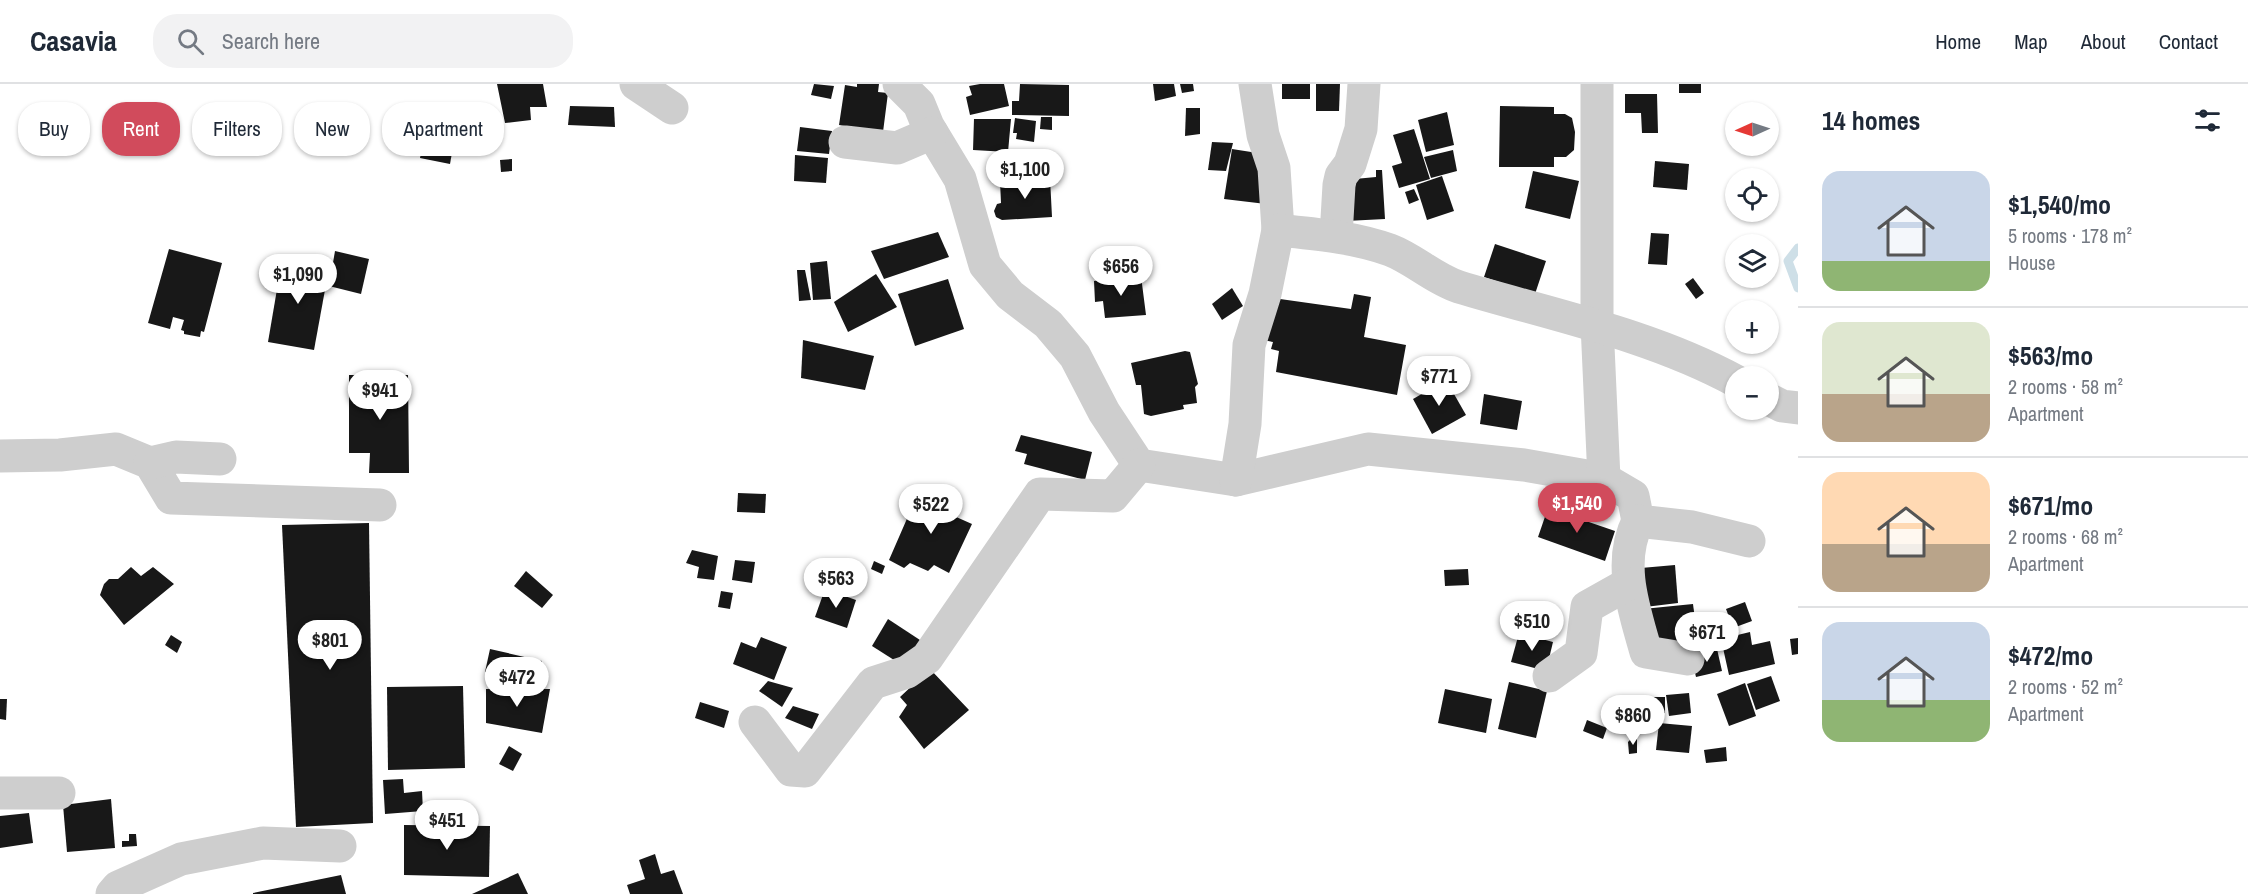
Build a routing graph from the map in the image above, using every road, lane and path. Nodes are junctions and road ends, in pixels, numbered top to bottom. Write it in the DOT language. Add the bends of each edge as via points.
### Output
graph roads {
  1 [pos="636,84"];
  2 [pos="899,84"];
  3 [pos="1255,84"];
  4 [pos="1364,84"];
  5 [pos="1597,84"];
  6 [pos="672,108"];
  7 [pos="933,133"];
  8 [pos="845,142"];
  9 [pos="1278,230"];
  10 [pos="1336,236"];
  11 [pos="1597,324"];
  12 [pos="1725,375"];
  13 [pos="1779,404"];
  14 [pos="1798,408"];
  15 [pos="0,456"];
  16 [pos="220,459"];
  17 [pos="150,463"];
  18 [pos="1139,465"];
  19 [pos="1604,479"];
  20 [pos="1236,480"];
  21 [pos="380,505"];
  22 [pos="1638,520"];
  23 [pos="1749,541"];
  24 [pos="1628,584"];
  25 [pos="1688,659"];
  26 [pos="1549,676"];
  27 [pos="755,722"];
  28 [pos="0,793"];
  29 [pos="58,794"];
  30 [pos="340,846"];
  31 [pos="112,894"];
  1 -- 6 [label="street"];
  2 -- 7 [label="street" via="919,104"];
  3 -- 9 [label="street" via="1263,135 1274,168"];
  4 -- 10 [label="street" via="1361,129 1339,185"];
  5 -- 11 [label="street"];
  7 -- 8 [label="street" via="897,148"];
  7 -- 18 [label="street" via="960,179 985,265 1010,295 1047,324 1075,356 1104,412"];
  9 -- 10 [label="street"];
  9 -- 20 [label="street" via="1265,294 1248,345 1245,424"];
  10 -- 11 [label="street" via="1391,251 1455,286"];
  11 -- 12 [label="street"];
  11 -- 19 [label="street"];
  13 -- 14 [label="street"];
  15 -- 17 [label="street" via="60,455 116,448"];
  16 -- 17 [label="street" via="176,457"];
  17 -- 21 [label="street" via="171,498"];
  18 -- 20 [label="street"];
  18 -- 27 [label="street" via="1113,495 1040,494 927,657 907,672 873,683 805,771 791,770"];
  19 -- 20 [label="street" via="1524,465 1368,449"];
  19 -- 22 [label="street" via="1634,496"];
  22 -- 23 [label="street" via="1692,527"];
  22 -- 24 [label="street" via="1631,536"];
  24 -- 25 [label="street" via="1646,652"];
  24 -- 26 [label="street" via="1587,607 1581,653"];
  28 -- 29 [label="street"];
  30 -- 31 [label="street" via="263,843 181,860 118,887"];
}
